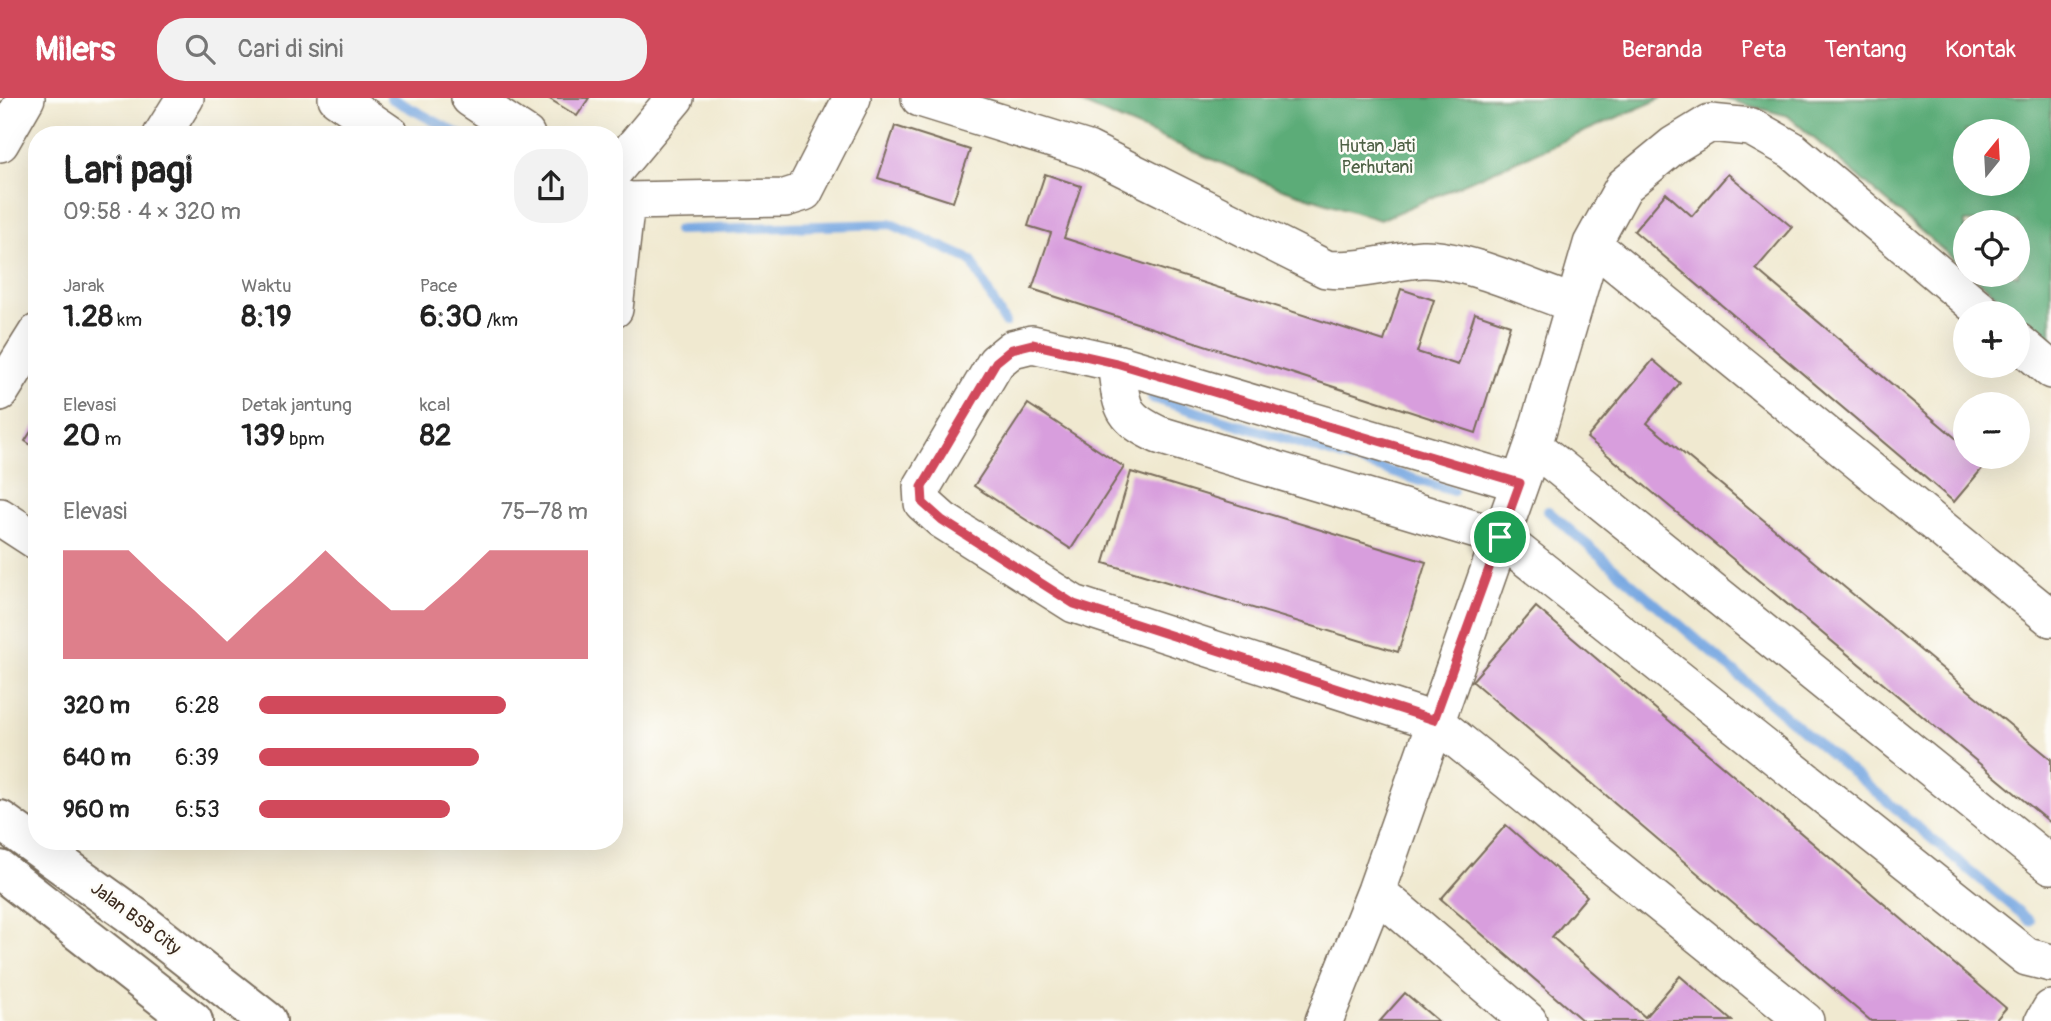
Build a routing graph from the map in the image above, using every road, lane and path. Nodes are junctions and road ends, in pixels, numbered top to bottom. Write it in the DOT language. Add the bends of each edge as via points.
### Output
graph roads {
  1 [pos="26,98"];
  2 [pos="185,98"];
  3 [pos="337,98"];
  4 [pos="470,98"];
  5 [pos="675,98"];
  6 [pos="852,98"];
  7 [pos="920,98"];
  8 [pos="168,126"];
  9 [pos="378,126"];
  10 [pos="512,126"];
  11 [pos="0,143"];
  12 [pos="623,181"];
  13 [pos="623,189"];
  14 [pos="1591,244"];
  15 [pos="1970,301"];
  16 [pos="1572,303"];
  17 [pos="28,347"];
  18 [pos="2030,352"];
  19 [pos="1116,363"];
  20 [pos="2051,370"];
  21 [pos="0,392"];
  22 [pos="1533,446"];
  23 [pos="1520,483"];
  24 [pos="0,517"];
  25 [pos="28,535"];
  26 [pos="1500,537"];
  27 [pos="2051,618"];
  28 [pos="1434,720"];
  29 [pos="0,820"];
  30 [pos="28,840"];
  31 [pos="42,850"];
  32 [pos="2051,865"];
  33 [pos="0,870"];
  34 [pos="1376,891"];
  35 [pos="2051,964"];
  36 [pos="2051,1009"];
  37 [pos="194,1021"];
  38 [pos="267,1021"];
  39 [pos="1324,1021"];
  40 [pos="1528,1021"];
  41 [pos="1805,1021"];
  42 [pos="2044,1021"];
  1 -- 11 [label="street"];
  2 -- 8 [label="street"];
  3 -- 9 [label="street"];
  4 -- 10 [label="street"];
  5 -- 12 [label="street"];
  6 -- 13 [label="street" via="804,192 785,198"];
  7 -- 16 [label="street" via="1088,150 1326,269 1349,272 1423,259 1453,263"];
  14 -- 15 [label="street" via="1624,186 1674,145 1710,123 1751,127 1792,150"];
  14 -- 16 [label="street"];
  14 -- 27 [label="street"];
  16 -- 22 [label="street"];
  17 -- 21 [label="street"];
  18 -- 20 [label="street"];
  19 -- 23 [label="street"];
  19 -- 26 [label="street" via="1122,406 1135,424 1159,435"];
  19 -- 28 [label="street" via="1032,344 1012,349 996,362 922,487 923,503 942,520 1074,604"];
  22 -- 23 [label="street"];
  22 -- 32 [label="street"];
  23 -- 26 [label="street"];
  24 -- 25 [label="street"];
  26 -- 28 [label="street"];
  26 -- 35 [label="street" via="2027,957"];
  28 -- 34 [label="street"];
  28 -- 41 [label="street"];
  29 -- 30 [label="street, Jalan BSB City"];
  31 -- 38 [label="street, Jalan BSB City"];
  33 -- 37 [label="street"];
  34 -- 39 [label="street"];
  34 -- 40 [label="street"];
  36 -- 42 [label="street"];
}
